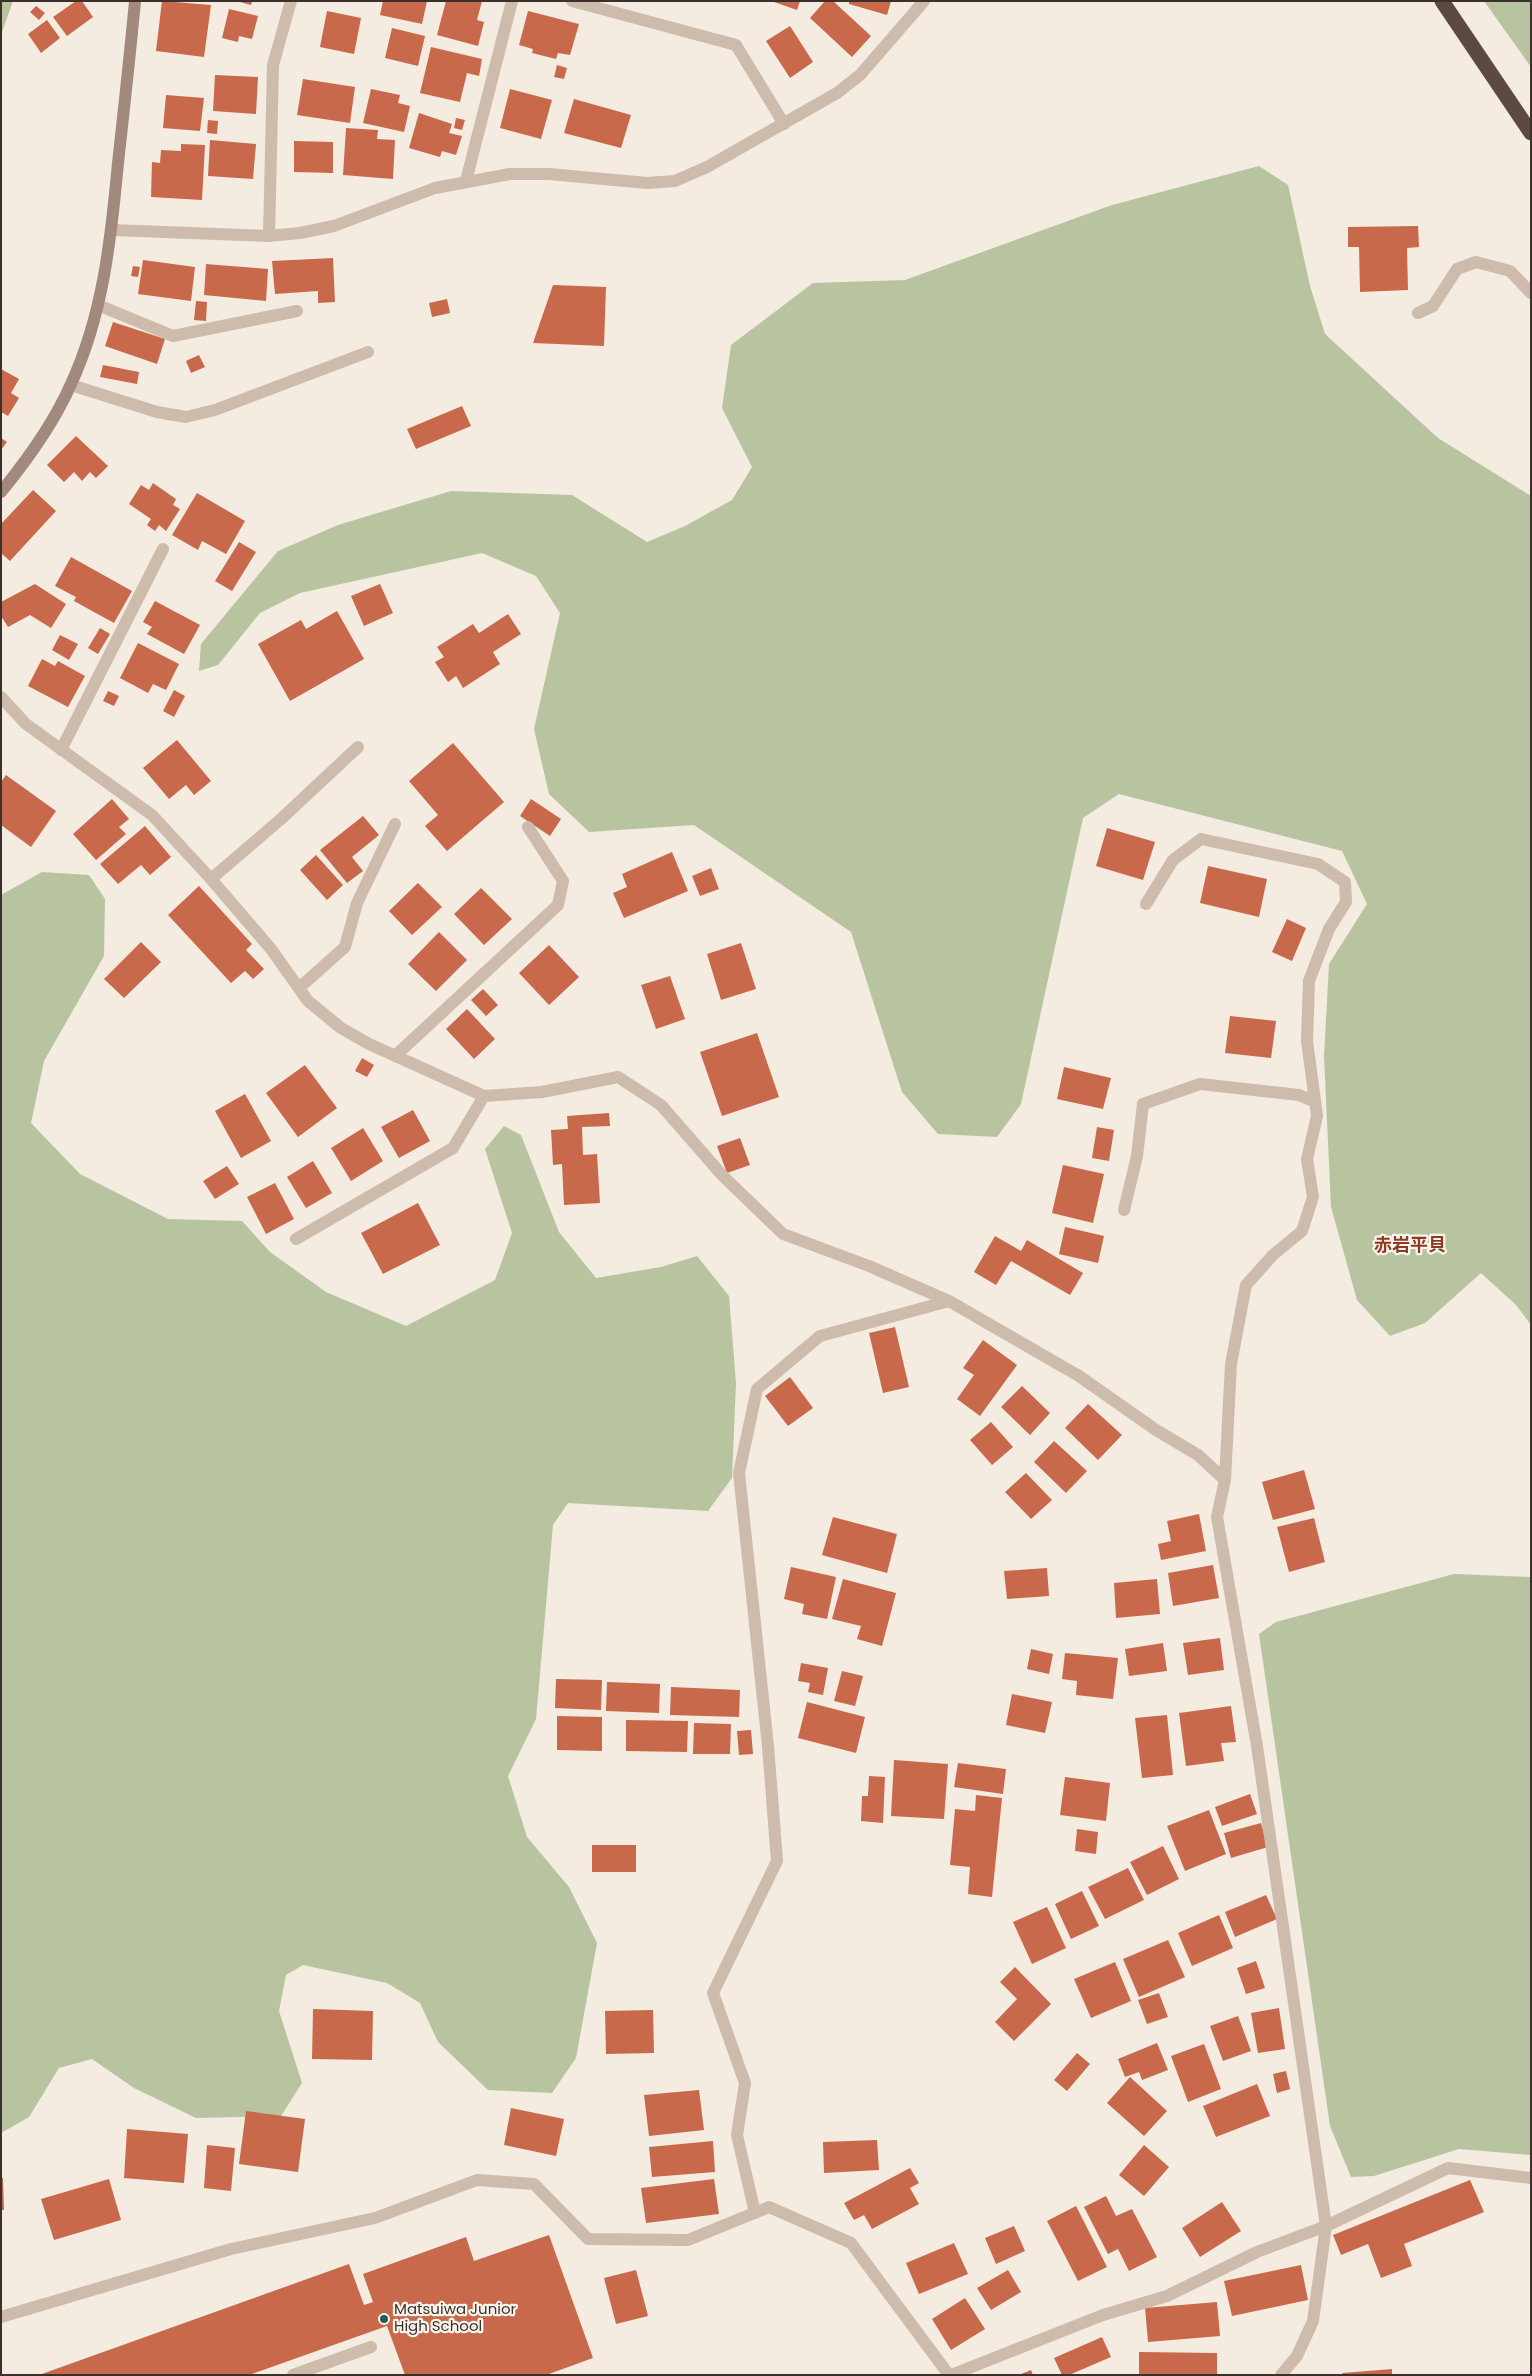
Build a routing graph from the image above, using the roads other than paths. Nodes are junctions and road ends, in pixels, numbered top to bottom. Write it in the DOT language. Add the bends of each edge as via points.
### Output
graph roads {
  1 [pos="135,1"];
  2 [pos="291,1"];
  3 [pos="512,1"];
  4 [pos="572,1"];
  5 [pos="924,1"];
  6 [pos="1442,1"];
  7 [pos="784,124"];
  8 [pos="1531,133"];
  9 [pos="466,182"];
  10 [pos="112,230"];
  11 [pos="269,236"];
  12 [pos="1531,293"];
  13 [pos="98,305"];
  14 [pos="297,311"];
  15 [pos="1418,312"];
  16 [pos="368,352"];
  17 [pos="71,385"];
  18 [pos="1,492"];
  19 [pos="163,549"];
  20 [pos="1,697"];
  21 [pos="358,746"];
  22 [pos="61,750"];
  23 [pos="395,824"];
  24 [pos="528,827"];
  25 [pos="211,880"];
  26 [pos="1146,904"];
  27 [pos="299,988"];
  28 [pos="395,1056"];
  29 [pos="484,1096"];
  30 [pos="1315,1102"];
  31 [pos="1124,1210"];
  32 [pos="296,1239"];
  33 [pos="949,1301"];
  34 [pos="1225,1480"];
  35 [pos="1531,2178"];
  36 [pos="755,2213"];
  37 [pos="1326,2226"];
  38 [pos="1,2317"];
  39 [pos="371,2347"];
  40 [pos="293,2375"];
  41 [pos="950,2375"];
  42 [pos="1281,2375"];
  1 -- 10 [label="street"];
  2 -- 11 [label="street" via="273,65"];
  3 -- 9 [label="street"];
  4 -- 7 [label="street" via="736,45"];
  5 -- 7 [label="street" via="860,75 837,93"];
  6 -- 8 [label="highway"];
  7 -- 9 [label="street" via="675,181 646,183 549,174 510,174"];
  9 -- 11 [label="street" via="435,188 334,226"];
  10 -- 11 [label="street"];
  10 -- 13 [label="street"];
  12 -- 15 [label="street" via="1510,271 1476,262 1457,269 1433,306"];
  13 -- 14 [label="street" via="173,336"];
  13 -- 17 [label="street"];
  16 -- 17 [label="street" via="215,410 186,417 157,412"];
  17 -- 18 [label="street" via="23,466"];
  19 -- 22 [label="street"];
  20 -- 22 [label="street" via="26,724"];
  21 -- 25 [label="street"];
  22 -- 25 [label="street" via="152,815"];
  23 -- 27 [label="street" via="357,903 345,947"];
  24 -- 28 [label="street" via="563,881 558,905"];
  25 -- 27 [label="street"];
  26 -- 30 [label="street" via="1173,860 1201,839 1318,864 1345,882 1346,902 1329,929 1309,981 1308,1041"];
  27 -- 28 [label="street" via="308,1001 341,1028"];
  28 -- 29 [label="street"];
  29 -- 32 [label="street" via="453,1148"];
  29 -- 33 [label="street" via="542,1092 618,1076 661,1105 722,1175 783,1234 869,1266"];
  30 -- 31 [label="street" via="1299,1095 1200,1084 1143,1104 1137,1156"];
  30 -- 34 [label="street" via="1316,1116 1308,1159 1313,1198 1302,1230 1246,1285 1231,1364"];
  33 -- 34 [label="street" via="1079,1376 1198,1455"];
  33 -- 36 [label="street" via="820,1336 757,1389 739,1474 777,1861 713,1993 745,2083 737,2135"];
  34 -- 37 [label="street" via="1217,1517 1257,1746"];
  35 -- 37 [label="street" via="1448,2168"];
  36 -- 38 [label="street" via="688,2240 588,2239 534,2184 477,2180 375,2218 230,2249"];
  36 -- 41 [label="street" via="769,2208 851,2243"];
  37 -- 41 [label="street" via="1257,2252 1167,2296 1102,2315"];
  37 -- 42 [label="street" via="1313,2321 1297,2356"];
  39 -- 40 [label="street"];
}
